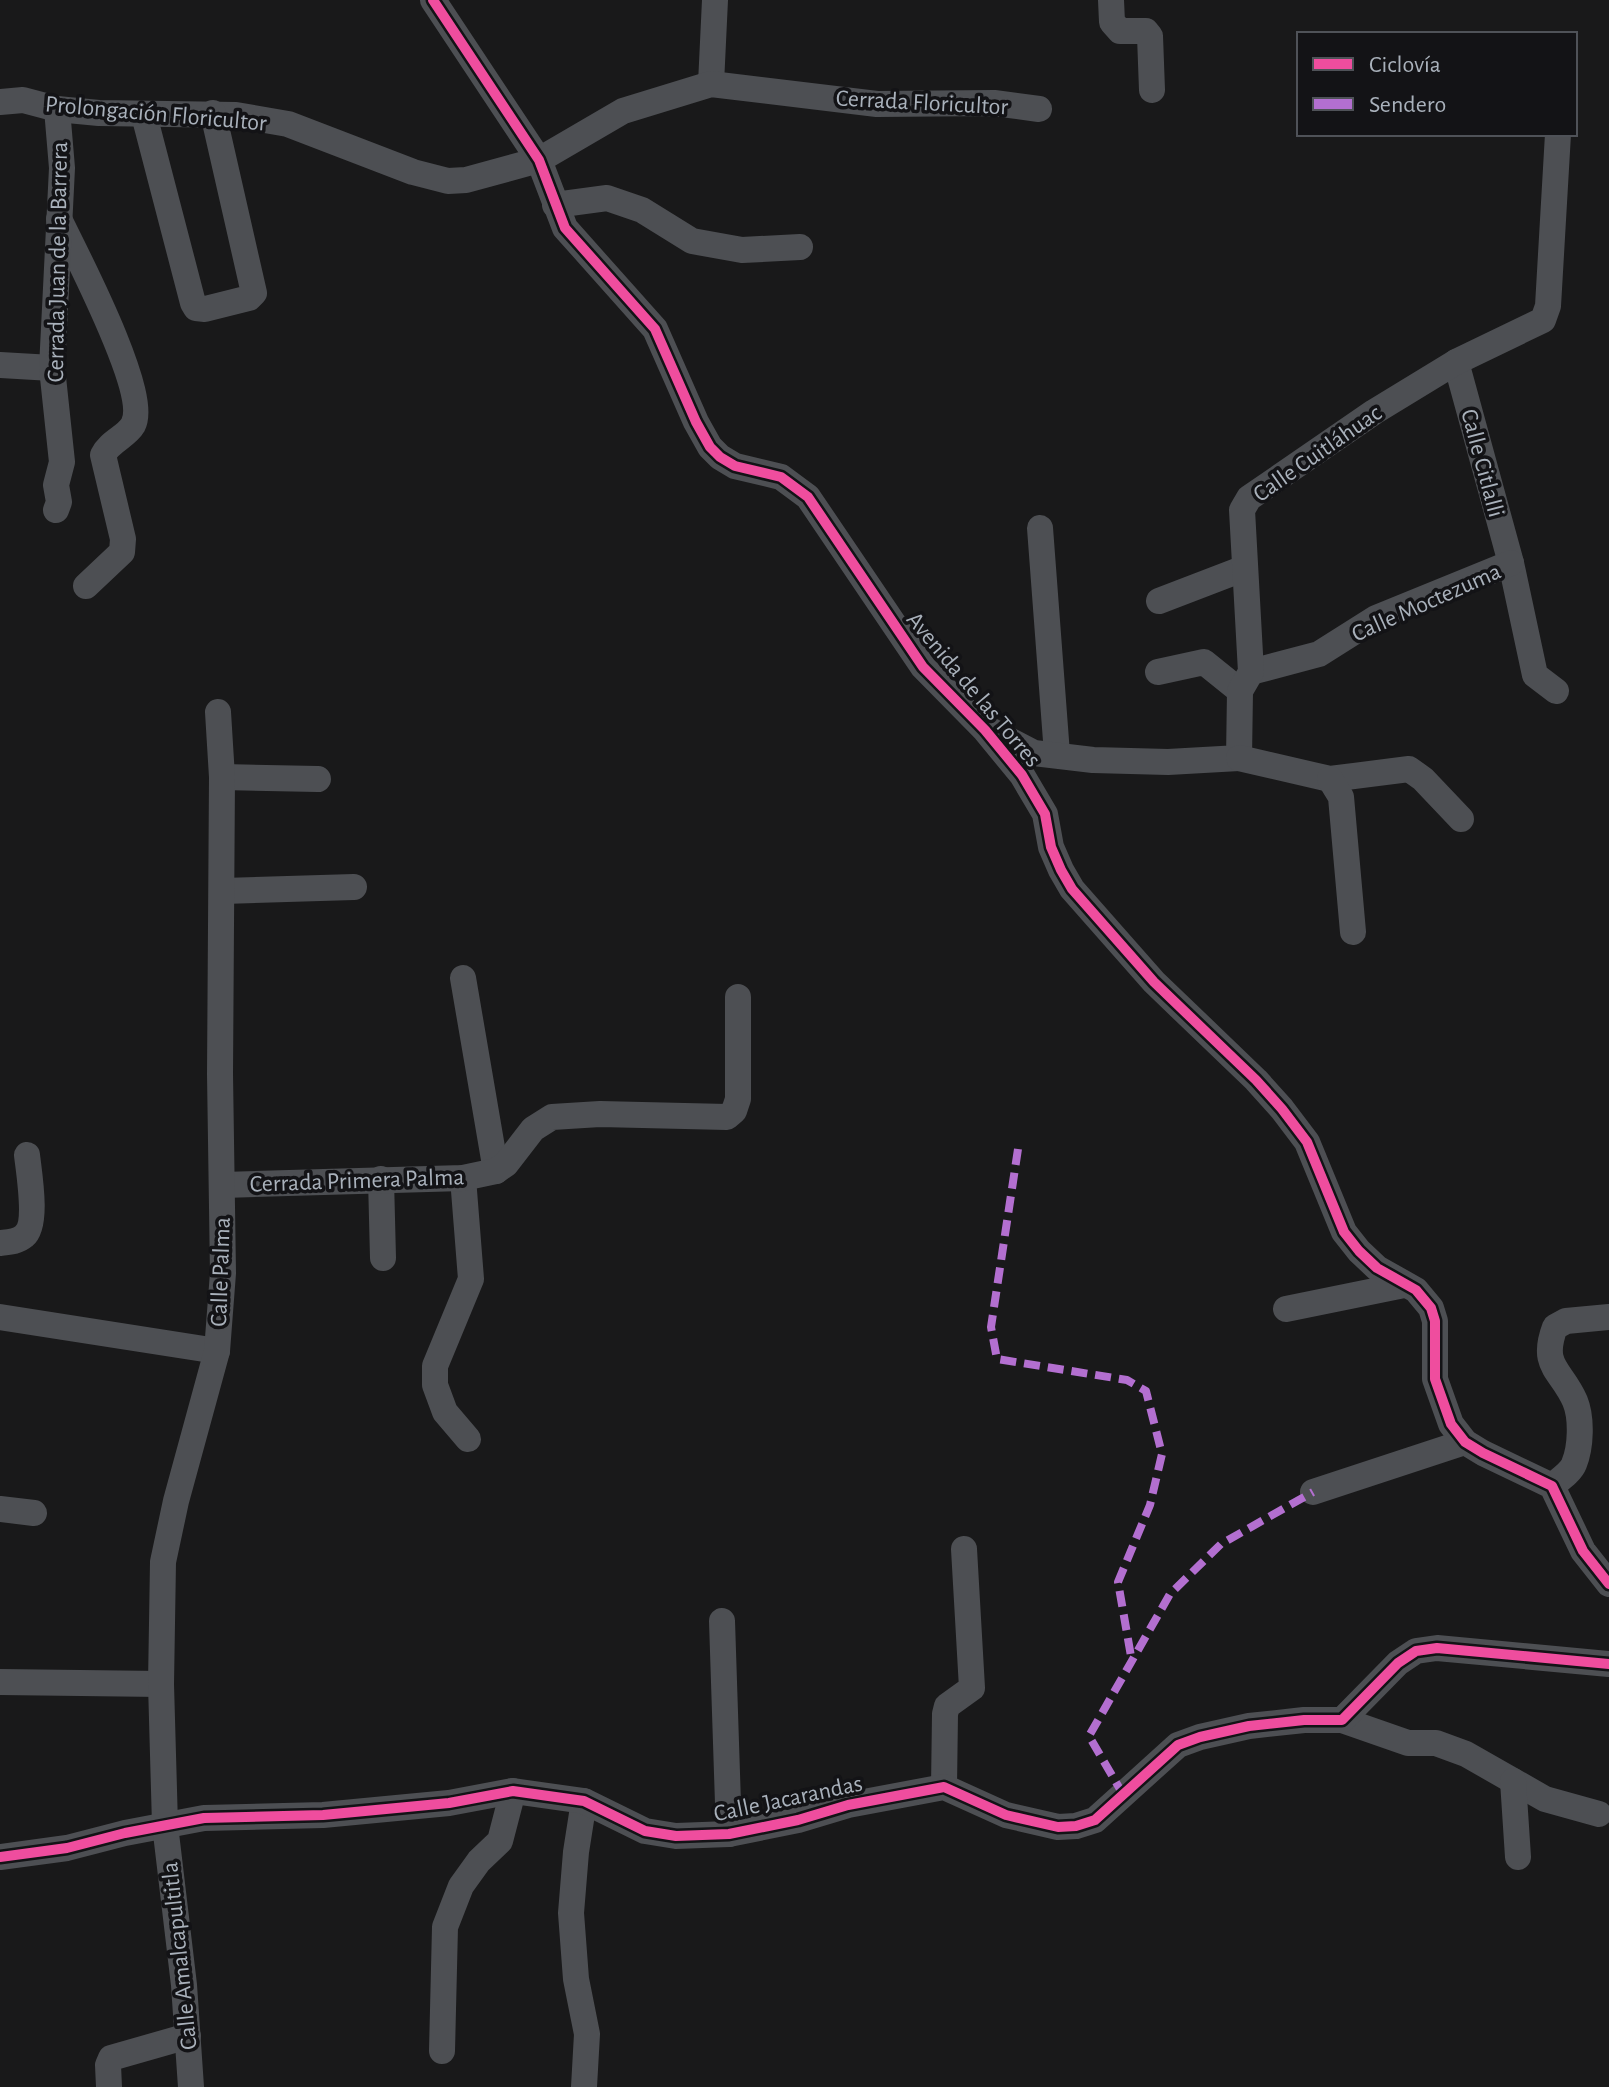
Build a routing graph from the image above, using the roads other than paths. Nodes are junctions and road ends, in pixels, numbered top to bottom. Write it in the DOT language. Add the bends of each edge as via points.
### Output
graph roads {
  1 [pos="433,0"];
  2 [pos="715,0"];
  3 [pos="1111,0"];
  4 [pos="711,84"];
  5 [pos="1152,90"];
  6 [pos="0,102"];
  7 [pos="57,109"];
  8 [pos="1039,109"];
  9 [pos="213,113"];
  10 [pos="144,115"];
  11 [pos="1558,136"];
  12 [pos="539,160"];
  13 [pos="555,205"];
  14 [pos="59,219"];
  15 [pos="800,247"];
  16 [pos="1456,362"];
  17 [pos="0,365"];
  18 [pos="52,368"];
  19 [pos="56,510"];
  20 [pos="1040,528"];
  21 [pos="1511,563"];
  22 [pos="1245,568"];
  23 [pos="86,586"];
  24 [pos="1159,601"];
  25 [pos="1158,672"];
  26 [pos="1246,682"];
  27 [pos="1556,691"];
  28 [pos="218,712"];
  29 [pos="985,730"];
  30 [pos="1057,754"];
  31 [pos="1239,758"];
  32 [pos="222,777"];
  33 [pos="318,779"];
  34 [pos="1330,779"];
  35 [pos="1461,819"];
  36 [pos="354,887"];
  37 [pos="223,891"];
  38 [pos="1353,932"];
  39 [pos="463,978"];
  40 [pos="738,997"];
  41 [pos="27,1155"];
  42 [pos="496,1171"];
  43 [pos="463,1178"];
  44 [pos="381,1179"];
  45 [pos="223,1185"];
  46 [pos="0,1243"];
  47 [pos="383,1258"];
  48 [pos="1404,1285"];
  49 [pos="1286,1309"];
  50 [pos="0,1317"];
  51 [pos="1609,1317"];
  52 [pos="217,1351"];
  53 [pos="468,1439"];
  54 [pos="1465,1442"];
  55 [pos="1552,1486"];
  56 [pos="1313,1492"];
  57 [pos="0,1509"];
  58 [pos="34,1513"];
  59 [pos="964,1549"];
  60 [pos="1609,1584"];
  61 [pos="722,1621"];
  62 [pos="1609,1664"];
  63 [pos="0,1682"];
  64 [pos="161,1684"];
  65 [pos="1342,1720"];
  66 [pos="1513,1781"];
  67 [pos="944,1787"];
  68 [pos="513,1791"];
  69 [pos="584,1801"];
  70 [pos="1599,1814"];
  71 [pos="165,1825"];
  72 [pos="729,1834"];
  73 [pos="0,1857"];
  74 [pos="1518,1857"];
  75 [pos="188,2036"];
  76 [pos="442,2051"];
  77 [pos="109,2087"];
  78 [pos="191,2087"];
  79 [pos="584,2087"];
  1 -- 12 [label="street, Avenida de las Torres"];
  2 -- 4 [label="street"];
  3 -- 5 [label="street" via="1112,22 1120,31 1146,31 1150,36"];
  4 -- 8 [label="street, Cerrada Floricultor" via="877,104 994,103"];
  4 -- 12 [label="street, Prolongación Floricultor" via="623,111"];
  6 -- 7 [label="street, Prolongación Floricultor" via="23,100"];
  7 -- 10 [label="street, Prolongación Floricultor"];
  7 -- 14 [label="street, Cerrada Juan de la Barrera"];
  9 -- 10 [label="street, Prolongación Floricultor"];
  9 -- 10 [label="street" via="254,293 205,309 193,303"];
  9 -- 12 [label="street, Prolongación Floricultor" via="288,124 448,181"];
  11 -- 16 [label="street, Calle Cuitláhuac" via="1543,320"];
  12 -- 13 [label="street, Avenida de las Torres"];
  13 -- 15 [label="street" via="607,198 642,210 692,241 742,250"];
  13 -- 29 [label="street, Avenida de las Torres" via="565,228 655,329 710,447 735,466 781,477 808,497 915,656"];
  14 -- 18 [label="street, Cerrada Juan de la Barrera"];
  14 -- 23 [label="street" via="115,337 134,399 132,426 103,455 122,552"];
  16 -- 21 [label="street, Calle Citlalli"];
  16 -- 22 [label="street, Calle Cuitláhuac" via="1249,498 1242,510"];
  17 -- 18 [label="street"];
  18 -- 19 [label="street, Cerrada Juan de la Barrera" via="62,462"];
  20 -- 30 [label="street"];
  21 -- 26 [label="street, Calle Moctezuma" via="1376,618 1319,654"];
  21 -- 27 [label="street, Calle Citlalli" via="1535,675"];
  22 -- 24 [label="street"];
  22 -- 26 [label="street, Calle Cuitláhuac"];
  25 -- 26 [label="street" via="1204,662"];
  26 -- 31 [label="street, Calle Cuitláhuac"];
  28 -- 32 [label="street, Calle Palma"];
  29 -- 30 [label="street" via="997,731 1034,753"];
  29 -- 48 [label="street, Avenida de las Torres" via="1037,799 1051,847 1072,889 1154,982 1282,1109 1307,1142 1344,1232 1377,1268"];
  30 -- 31 [label="street" via="1168,762"];
  31 -- 34 [label="street"];
  32 -- 33 [label="street"];
  32 -- 37 [label="street, Calle Palma"];
  34 -- 35 [label="street" via="1409,769"];
  34 -- 38 [label="street" via="1341,797"];
  36 -- 37 [label="street"];
  37 -- 45 [label="street, Calle Palma"];
  39 -- 42 [label="street"];
  40 -- 42 [label="street, Cerrada Primera Palma" via="738,1099 727,1117 552,1117 533,1129"];
  41 -- 46 [label="street" via="32,1223 16,1241"];
  42 -- 43 [label="street, Cerrada Primera Palma"];
  43 -- 44 [label="street, Cerrada Primera Palma"];
  43 -- 53 [label="street" via="471,1279 435,1366 435,1385 445,1412"];
  44 -- 45 [label="street, Cerrada Primera Palma"];
  44 -- 47 [label="street"];
  45 -- 52 [label="street, Calle Palma"];
  48 -- 49 [label="street"];
  48 -- 54 [label="street, Avenida de las Torres" via="1431,1308 1435,1379 1451,1424"];
  50 -- 52 [label="street"];
  51 -- 55 [label="street" via="1566,1321 1555,1327 1548,1345 1576,1403 1579,1437 1574,1467"];
  52 -- 64 [label="street, Calle Palma" via="163,1562"];
  54 -- 55 [label="street"];
  54 -- 56 [label="street"];
  55 -- 60 [label="street" via="1583,1551"];
  57 -- 58 [label="street"];
  59 -- 67 [label="street" via="972,1688 947,1706"];
  61 -- 72 [label="street"];
  62 -- 65 [label="street" via="1437,1648 1416,1651"];
  63 -- 64 [label="street"];
  64 -- 71 [label="street, Calle Palma"];
  65 -- 66 [label="street" via="1408,1743 1436,1743"];
  65 -- 67 [label="street" via="1249,1726 1178,1745 1095,1820 1076,1826 1006,1815"];
  66 -- 70 [label="street" via="1545,1799"];
  66 -- 74 [label="street"];
  67 -- 72 [label="street, Calle Jacarandas"];
  68 -- 69 [label="street, Calle Jacarandas"];
  68 -- 71 [label="street, Calle Jacarandas" via="323,1815 204,1818"];
  68 -- 76 [label="street" via="500,1841 461,1886 445,1927"];
  69 -- 72 [label="street, Calle Jacarandas" via="645,1831"];
  69 -- 79 [label="street" via="571,1913 587,2034"];
  71 -- 73 [label="street, Calle Jacarandas"];
  71 -- 75 [label="street, Calle Amalcapultitla"];
  75 -- 77 [label="street" via="111,2058"];
  75 -- 78 [label="street, Calle Amalcapultitla"];
}
